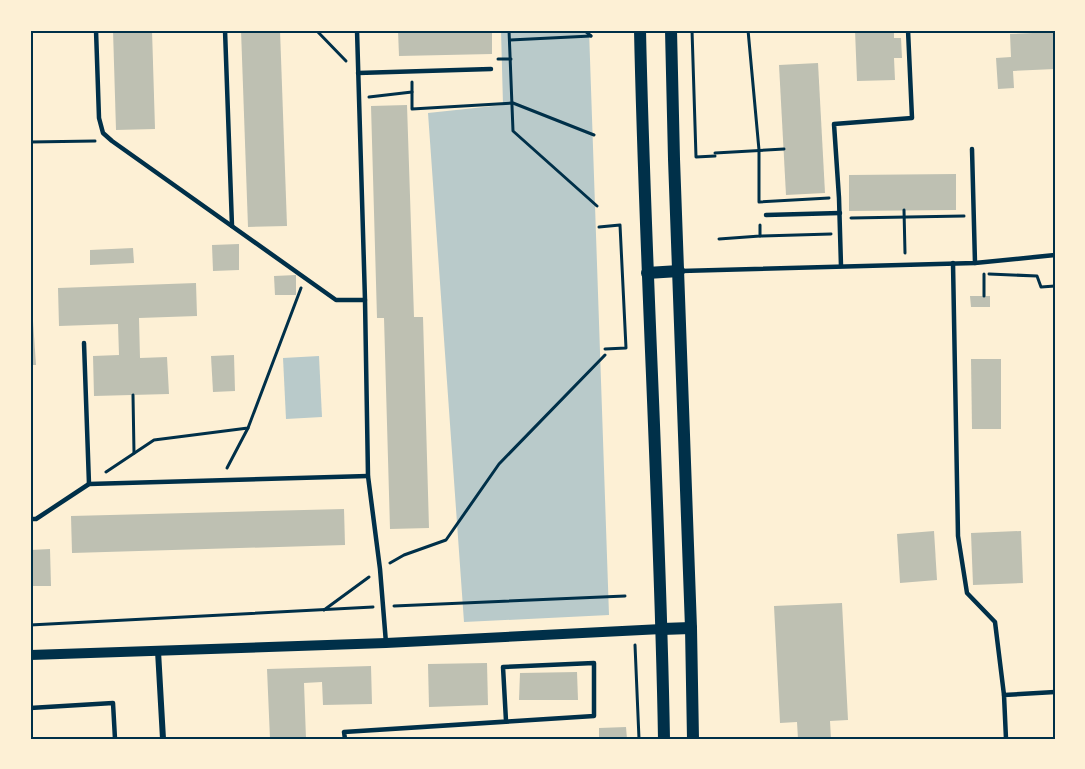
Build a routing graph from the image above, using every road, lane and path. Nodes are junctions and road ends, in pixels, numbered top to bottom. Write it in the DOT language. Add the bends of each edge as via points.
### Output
graph roads {
  1 [pos="96,30"];
  2 [pos="225,30"];
  3 [pos="316,30"];
  4 [pos="357,30"];
  5 [pos="509,30"];
  6 [pos="584,30"];
  7 [pos="640,30"];
  8 [pos="671,30"];
  9 [pos="692,30"];
  10 [pos="748,30"];
  11 [pos="908,30"];
  12 [pos="510,39"];
  13 [pos="511,59"];
  14 [pos="489,60"];
  15 [pos="491,69"];
  16 [pos="411,72"];
  17 [pos="358,73"];
  18 [pos="412,92"];
  19 [pos="359,98"];
  20 [pos="513,103"];
  21 [pos="594,135"];
  22 [pos="112,141"];
  23 [pos="30,142"];
  24 [pos="784,149"];
  25 [pos="972,149"];
  26 [pos="759,150"];
  27 [pos="840,198"];
  28 [pos="597,206"];
  29 [pos="904,210"];
  30 [pos="766,215"];
  31 [pos="840,216"];
  32 [pos="974,216"];
  33 [pos="905,218"];
  34 [pos="232,226"];
  35 [pos="598,227"];
  36 [pos="840,234"];
  37 [pos="760,236"];
  38 [pos="753,237"];
  39 [pos="719,239"];
  40 [pos="1055,255"];
  41 [pos="953,263"];
  42 [pos="975,263"];
  43 [pos="906,265"];
  44 [pos="841,266"];
  45 [pos="679,271"];
  46 [pos="647,273"];
  47 [pos="984,274"];
  48 [pos="305,278"];
  49 [pos="984,296"];
  50 [pos="365,300"];
  51 [pos="84,343"];
  52 [pos="605,349"];
  53 [pos="605,355"];
  54 [pos="133,395"];
  55 [pos="248,428"];
  56 [pos="134,453"];
  57 [pos="368,476"];
  58 [pos="220,480"];
  59 [pos="89,484"];
  60 [pos="30,519"];
  61 [pos="380,569"];
  62 [pos="625,596"];
  63 [pos="384,607"];
  64 [pos="322,611"];
  65 [pos="30,625"];
  66 [pos="662,628"];
  67 [pos="691,628"];
  68 [pos="386,643"];
  69 [pos="635,643"];
  70 [pos="158,651"];
  71 [pos="30,655"];
  72 [pos="1055,692"];
  73 [pos="1004,695"];
  74 [pos="30,708"];
  75 [pos="506,722"];
  76 [pos="115,739"];
  77 [pos="163,739"];
  78 [pos="345,739"];
  79 [pos="639,739"];
  80 [pos="664,739"];
  81 [pos="693,739"];
  82 [pos="1006,739"];
  1 -- 22 [label="lane" via="99,118 103,133"];
  2 -- 34 [label="lane"];
  3 -- 17 [label="path"];
  4 -- 17 [label="lane"];
  5 -- 12 [label="path"];
  6 -- 12 [label="path" via="591,36"];
  7 -- 46 [label="main road"];
  8 -- 45 [label="main road"];
  9 -- 26 [label="path" via="696,157"];
  10 -- 26 [label="path"];
  11 -- 27 [label="lane" via="912,118 834,124"];
  12 -- 13 [label="path"];
  13 -- 14 [label="path"];
  13 -- 20 [label="path"];
  15 -- 16 [label="lane"];
  16 -- 17 [label="lane"];
  16 -- 18 [label="path"];
  17 -- 19 [label="lane"];
  18 -- 19 [label="path"];
  18 -- 20 [label="path" via="412,109"];
  19 -- 50 [label="lane"];
  20 -- 21 [label="path"];
  20 -- 28 [label="path" via="513,130"];
  22 -- 23 [label="path"];
  22 -- 34 [label="lane"];
  24 -- 26 [label="path"];
  25 -- 32 [label="lane"];
  26 -- 27 [label="path" via="759,202"];
  27 -- 31 [label="lane"];
  29 -- 33 [label="path"];
  30 -- 31 [label="lane"];
  31 -- 33 [label="path"];
  31 -- 36 [label="lane"];
  32 -- 33 [label="path"];
  32 -- 42 [label="lane"];
  33 -- 43 [label="path"];
  34 -- 48 [label="lane"];
  35 -- 52 [label="path" via="620,225 622,249 626,348"];
  36 -- 37 [label="path"];
  36 -- 44 [label="lane"];
  38 -- 39 [label="path"];
  40 -- 42 [label="lane"];
  41 -- 42 [label="lane"];
  41 -- 43 [label="lane"];
  41 -- 73 [label="lane" via="958,536 967,593 995,622"];
  43 -- 44 [label="lane"];
  44 -- 45 [label="lane"];
  45 -- 46 [label="main road"];
  45 -- 67 [label="main road"];
  46 -- 66 [label="main road"];
  47 -- 49 [label="path"];
  48 -- 50 [label="lane" via="336,300"];
  48 -- 55 [label="path"];
  50 -- 57 [label="lane"];
  51 -- 59 [label="lane"];
  53 -- 61 [label="path" via="499,464 446,540 404,555"];
  54 -- 56 [label="path"];
  55 -- 56 [label="path" via="154,440"];
  55 -- 58 [label="path"];
  56 -- 59 [label="path"];
  57 -- 58 [label="lane"];
  57 -- 61 [label="lane"];
  58 -- 59 [label="lane"];
  59 -- 60 [label="lane" via="36,519"];
  61 -- 63 [label="lane"];
  61 -- 64 [label="path"];
  62 -- 63 [label="path"];
  63 -- 64 [label="path"];
  63 -- 68 [label="lane"];
  64 -- 65 [label="path"];
  66 -- 67 [label="main road"];
  66 -- 68 [label="street"];
  66 -- 80 [label="main road"];
  67 -- 81 [label="main road"];
  68 -- 70 [label="street"];
  69 -- 79 [label="path"];
  70 -- 71 [label="street"];
  70 -- 77 [label="street"];
  72 -- 73 [label="lane"];
  73 -- 82 [label="lane"];
  74 -- 76 [label="lane" via="113,703"];
  75 -- 75 [label="lane" via="594,716 594,663 503,668"];
  75 -- 78 [label="lane" via="344,732"];
}
